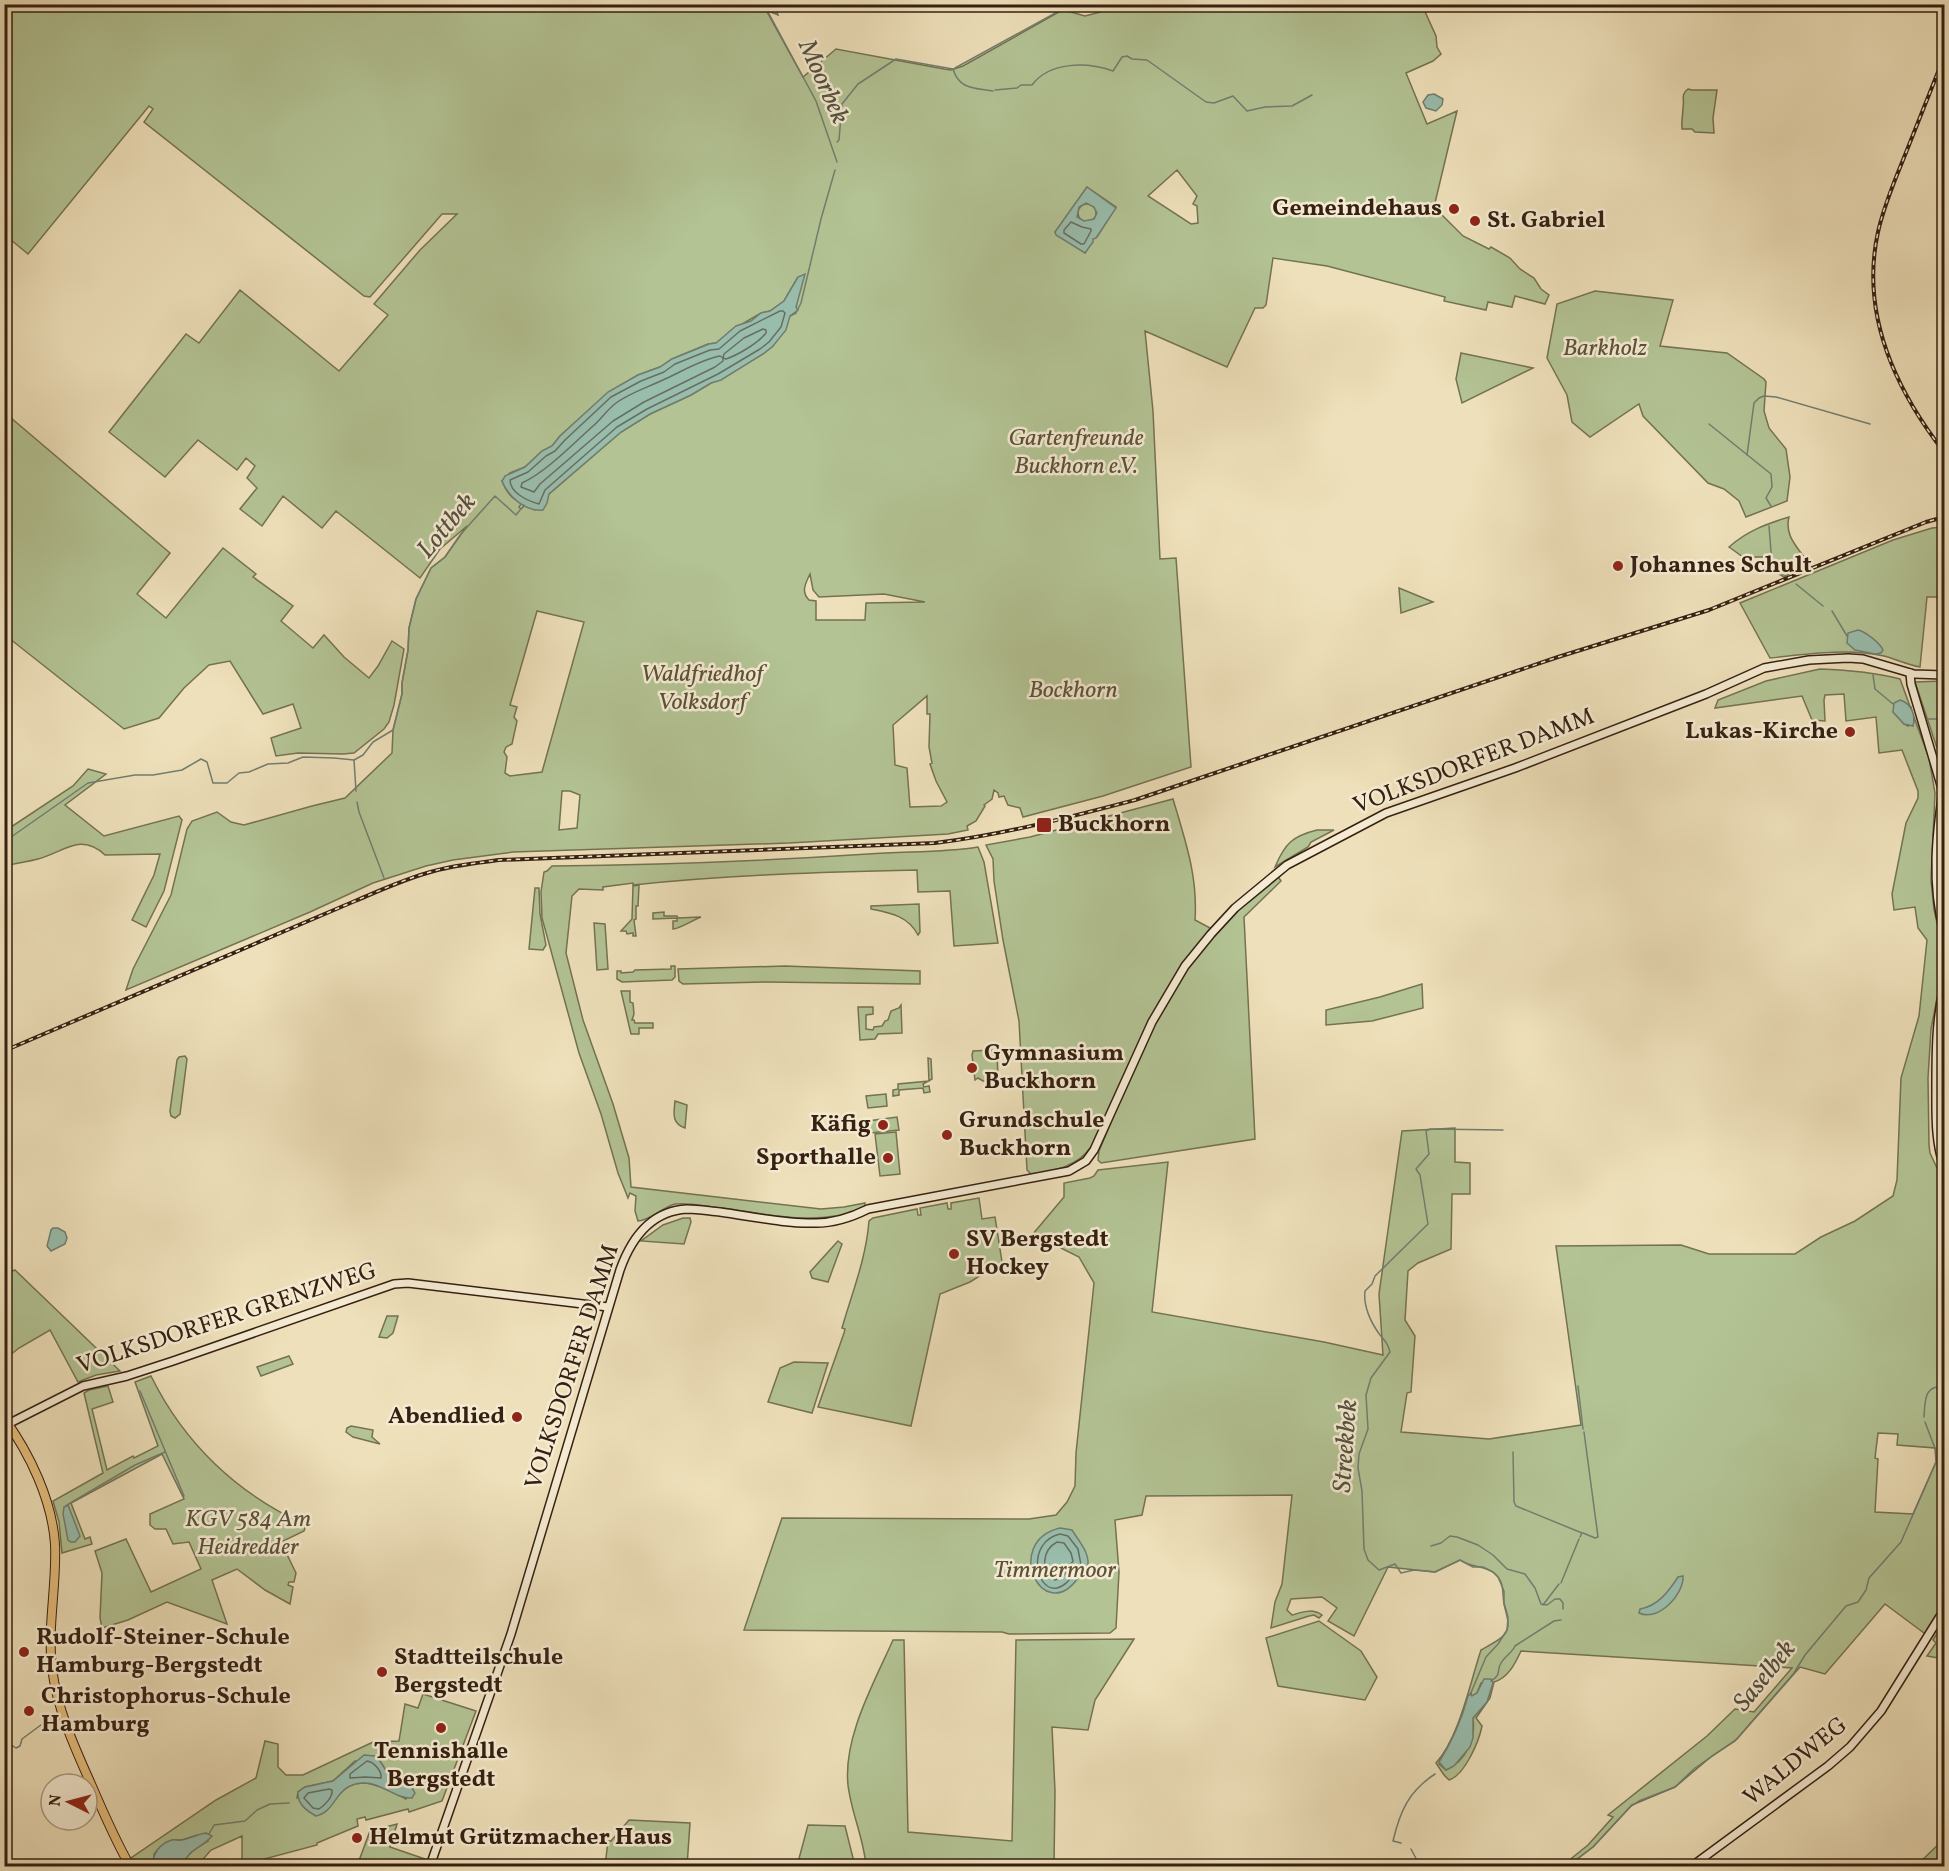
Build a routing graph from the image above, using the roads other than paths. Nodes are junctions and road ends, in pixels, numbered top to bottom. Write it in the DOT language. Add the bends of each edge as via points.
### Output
graph roads {
  1 [pos="1910,673"];
  2 [pos="1944,675"];
  3 [pos="1944,788"];
  4 [pos="1944,932"];
  5 [pos="1944,986"];
  6 [pos="1944,1167"];
  7 [pos="608,1307"];
  8 [pos="6,1421"];
  9 [pos="1944,1610"];
  10 [pos="130,1866"];
  11 [pos="430,1866"];
  12 [pos="1692,1866"];
  1 -- 2 [label="main road, VOLKSDORFER DAMM"];
  1 -- 3 [label="main road"];
  1 -- 7 [label="main road, VOLKSDORFER DAMM" via="1863,659 1839,658 1764,668 1515,768 1386,813 1287,865 1256,889 1211,934 1185,966 1152,1022 1096,1147 1075,1169 868,1209 827,1222 688,1209 666,1214 641,1231 630,1245"];
  3 -- 4 [label="main road" via="1935,874"];
  5 -- 6 [label="main road" via="1936,1044 1937,1136"];
  7 -- 8 [label="main road, VOLKSDORFER GRENZWEG" via="394,1284 155,1367 83,1386"];
  7 -- 11 [label="main road, VOLKSDORFER DAMM" via="511,1634"];
  8 -- 10 [label="main road" via="35,1471 54,1536 51,1656 58,1703"];
  9 -- 12 [label="main road, WALDWEG" via="1881,1711 1850,1747"];
}
